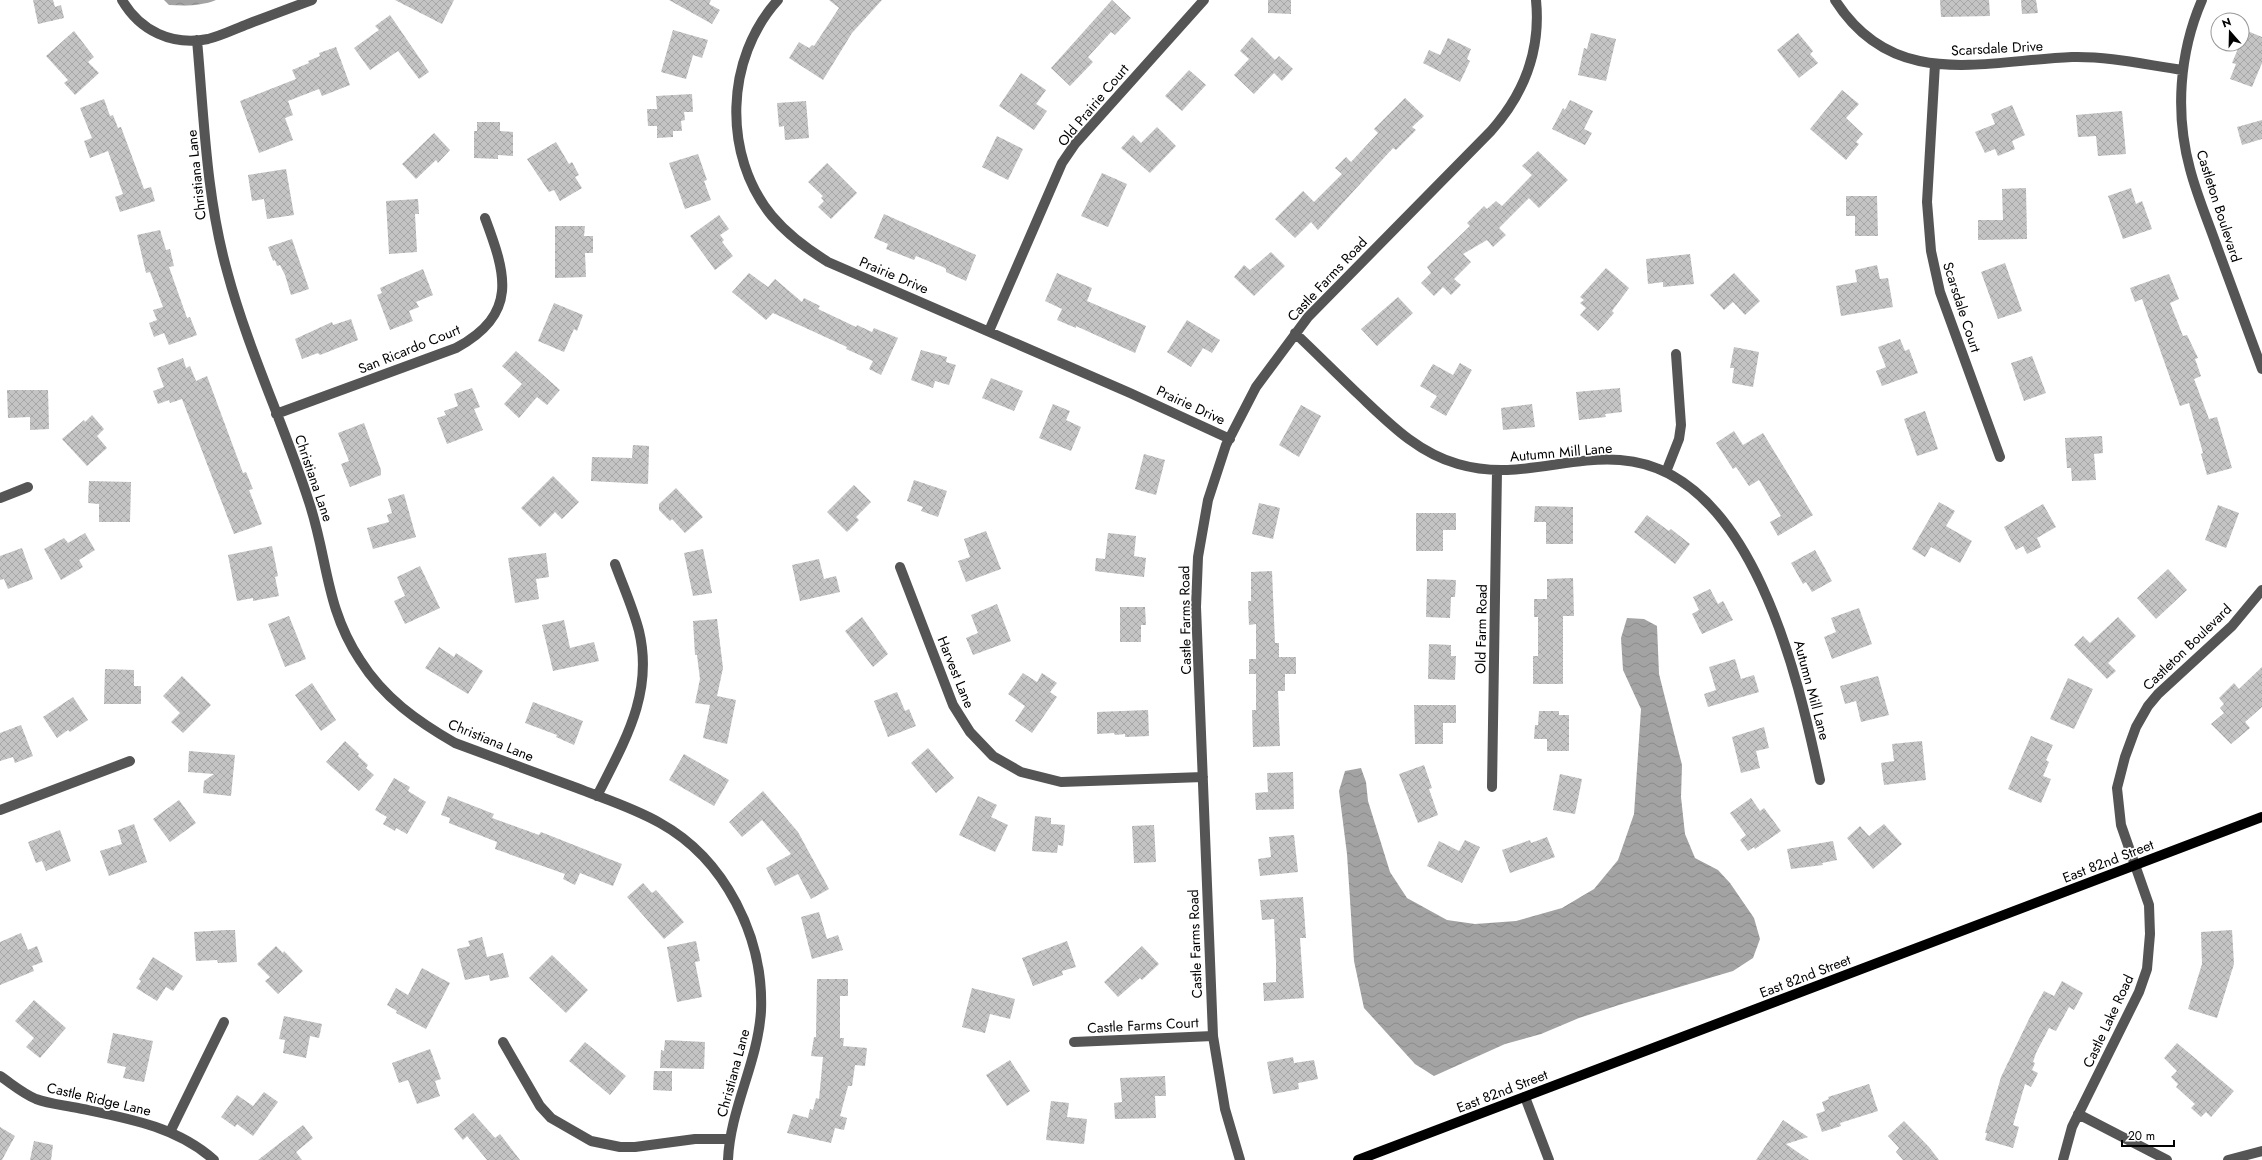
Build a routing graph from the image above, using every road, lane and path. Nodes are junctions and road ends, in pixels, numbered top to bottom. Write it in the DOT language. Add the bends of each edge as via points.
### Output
graph roads {
  1 [pos="122,0"];
  2 [pos="312,0"];
  3 [pos="778,0"];
  4 [pos="1204,0"];
  5 [pos="1536,0"];
  6 [pos="1835,0"];
  7 [pos="2202,0"];
  8 [pos="197,40"];
  9 [pos="1935,64"];
  10 [pos="2183,70"];
  11 [pos="485,218"];
  12 [pos="989,331"];
  13 [pos="1295,333"];
  14 [pos="1676,354"];
  15 [pos="2262,369"];
  16 [pos="276,414"];
  17 [pos="1230,439"];
  18 [pos="2000,457"];
  19 [pos="1497,471"];
  20 [pos="1666,472"];
  21 [pos="28,487"];
  22 [pos="0,498"];
  23 [pos="615,564"];
  24 [pos="900,567"];
  25 [pos="2262,590"];
  26 [pos="130,761"];
  27 [pos="1203,777"];
  28 [pos="1820,780"];
  29 [pos="1492,787"];
  30 [pos="597,796"];
  31 [pos="0,810"];
  32 [pos="2262,817"];
  33 [pos="2136,865"];
  34 [pos="224,1022"];
  35 [pos="1213,1036"];
  36 [pos="503,1042"];
  37 [pos="1074,1042"];
  38 [pos="0,1076"];
  39 [pos="1525,1097"];
  40 [pos="2078,1114"];
  41 [pos="170,1132"];
  42 [pos="729,1139"];
  43 [pos="2262,1151"];
  44 [pos="214,1160"];
  45 [pos="728,1160"];
  46 [pos="1240,1160"];
  47 [pos="1358,1160"];
  48 [pos="1549,1160"];
  49 [pos="2063,1160"];
  50 [pos="2167,1160"];
  51 [pos="2228,1160"];
  1 -- 8 [label="street" via="130,13 148,28 172,39"];
  2 -- 8 [label="street" via="208,39"];
  3 -- 12 [label="street, Prairie Drive" via="761,22 750,44 740,73 737,97 737,129 741,153 759,197 789,235 828,262"];
  4 -- 12 [label="street, Old Prairie Court" via="1075,144 1062,163"];
  5 -- 13 [label="street, Castle Farms Road" via="1537,31 1534,53 1523,84 1507,112 1308,316"];
  6 -- 9 [label="street, Scarsdale Drive" via="1861,33 1881,47 1911,60"];
  7 -- 10 [label="street, Castleton Boulevard" via="2188,40"];
  8 -- 16 [label="street, Christiana Lane" via="210,184 218,232 236,304"];
  9 -- 10 [label="street, Scarsdale Drive" via="2088,57"];
  9 -- 18 [label="street, Scarsdale Court" via="1927,202 1931,252 1940,292"];
  10 -- 15 [label="street, Castleton Boulevard" via="2182,118 2190,170"];
  11 -- 16 [label="street, San Ricardo Court" via="499,256 503,279 496,310 482,330 456,348"];
  12 -- 17 [label="street, Prairie Drive"];
  13 -- 17 [label="street, Castle Farms Road" via="1256,387"];
  13 -- 19 [label="street, Autumn Mill Lane" via="1392,427 1411,442 1429,453 1458,464"];
  14 -- 20 [label="street" via="1681,425 1679,439"];
  16 -- 30 [label="street, Christiana Lane" via="309,501 334,608 347,638 373,678 401,708 441,736"];
  17 -- 27 [label="street, Castle Farms Road" via="1208,500 1198,557 1196,607"];
  19 -- 20 [label="street, Autumn Mill Lane" via="1522,471 1614,460"];
  19 -- 29 [label="street, Old Farm Road"];
  20 -- 28 [label="street, Autumn Mill Lane" via="1686,483 1714,509 1737,542 1757,578 1793,667"];
  21 -- 22 [label="street"];
  23 -- 30 [label="street" via="638,630 642,654 642,683 634,718"];
  24 -- 27 [label="street, Harvest Lane" via="953,705 970,732 993,756 1022,772 1061,782"];
  25 -- 33 [label="street, Castleton Boulevard" via="2232,626 2158,694 2136,727 2117,788 2121,825"];
  26 -- 31 [label="street"];
  27 -- 35 [label="street, Castle Farms Road"];
  30 -- 42 [label="street, Christiana Lane" via="647,816 686,842 714,870 733,897 746,925 759,972 760,1028"];
  32 -- 33 [label="main road, East 82nd Street"];
  33 -- 39 [label="main road, East 82nd Street"];
  33 -- 40 [label="street, Castle Lake Road" via="2148,897 2150,916 2147,969 2139,992"];
  34 -- 41 [label="street"];
  35 -- 37 [label="street, Castle Farms Court"];
  35 -- 46 [label="street, Castle Farms Road" via="1223,1101"];
  36 -- 42 [label="street" via="540,1106 552,1118 591,1141 620,1147 635,1147 684,1140"];
  38 -- 41 [label="street, Castle Ridge Lane" via="19,1090 43,1101 137,1120"];
  39 -- 47 [label="main road, East 82nd Street"];
  39 -- 48 [label="street"];
  40 -- 49 [label="street, Castle Lake Road" via="2068,1138"];
  40 -- 50 [label="street"];
  41 -- 44 [label="street, Castle Ridge Lane"];
  42 -- 45 [label="street, Christiana Lane"];
  43 -- 51 [label="street"];
}
